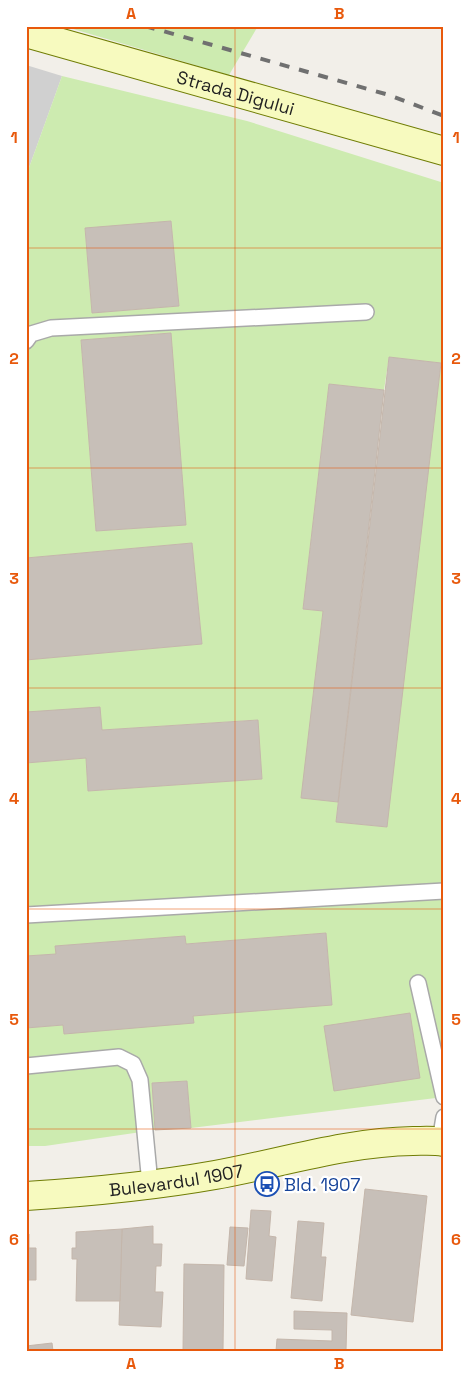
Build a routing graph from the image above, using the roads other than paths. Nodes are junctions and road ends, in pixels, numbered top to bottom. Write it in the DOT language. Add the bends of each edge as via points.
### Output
graph roads {
  1 [pos="26,33"];
  2 [pos="444,150"];
  3 [pos="366,312"];
  4 [pos="26,341"];
  5 [pos="444,891"];
  6 [pos="26,915"];
  7 [pos="418,983"];
  8 [pos="26,1066"];
  9 [pos="444,1097"];
  10 [pos="442,1133"];
  11 [pos="150,1184"];
  12 [pos="26,1196"];
  1 -- 2 [label="street, Strada Digului"];
  3 -- 4 [label="lane" via="50,328 31,334"];
  5 -- 6 [label="lane"];
  7 -- 9 [label="lane"];
  8 -- 11 [label="lane" via="119,1057 133,1064 140,1080"];
  10 -- 11 [label="street, Bulevardul 1907"];
  11 -- 12 [label="street, Bulevardul 1907"];
}
